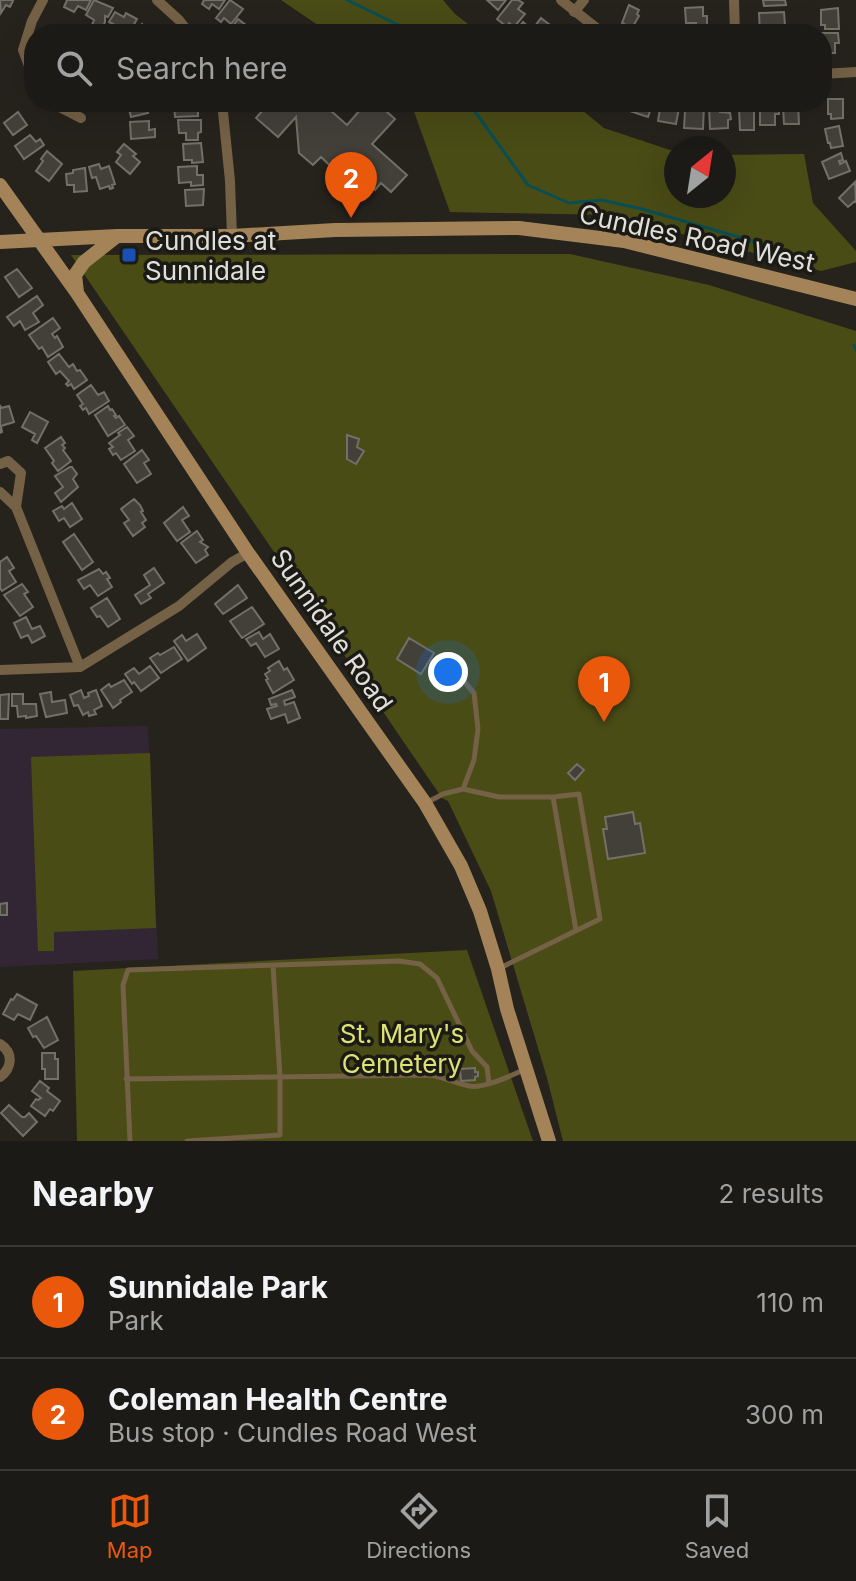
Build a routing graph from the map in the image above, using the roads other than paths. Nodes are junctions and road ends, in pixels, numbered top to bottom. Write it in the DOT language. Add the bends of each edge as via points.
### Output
graph roads {
  1 [pos="43,0"];
  2 [pos="157,0"];
  3 [pos="561,0"];
  4 [pos="584,0"];
  5 [pos="734,0"];
  6 [pos="574,12"];
  7 [pos="31,24"];
  8 [pos="182,24"];
  9 [pos="590,24"];
  10 [pos="735,24"];
  11 [pos="856,72"];
  12 [pos="832,73"];
  13 [pos="69,112"];
  14 [pos="223,112"];
  15 [pos="81,118"];
  16 [pos="0,185"];
  17 [pos="117,236"];
  18 [pos="232,236"];
  19 [pos="41,241"];
  20 [pos="0,242"];
  21 [pos="77,293"];
  22 [pos="856,299"];
  23 [pos="0,464"];
  24 [pos="0,492"];
  25 [pos="16,507"];
  26 [pos="248,553"];
  27 [pos="433,663"];
  28 [pos="80,667"];
  29 [pos="0,670"];
  30 [pos="463,789"];
  31 [pos="553,797"];
  32 [pos="425,803"];
  33 [pos="576,930"];
  34 [pos="273,965"];
  35 [pos="498,969"];
  36 [pos="0,1044"];
  37 [pos="527,1069"];
  38 [pos="0,1077"];
  39 [pos="280,1077"];
  40 [pos="126,1079"];
  41 [pos="489,1084"];
  42 [pos="130,1141"];
  43 [pos="187,1141"];
  44 [pos="549,1141"];
  1 -- 7 [label="street"];
  2 -- 8 [label="street"];
  3 -- 6 [label="street"];
  4 -- 6 [label="street"];
  5 -- 10 [label="street"];
  6 -- 9 [label="street"];
  11 -- 12 [label="street"];
  13 -- 15 [label="street"];
  14 -- 18 [label="street"];
  16 -- 19 [label="main road, Sunnidale Road"];
  17 -- 18 [label="main road, Cundles Road West"];
  17 -- 19 [label="main road, Cundles Road West"];
  17 -- 21 [label="main road" via="84,262 75,275"];
  18 -- 22 [label="main road, Cundles Road West" via="519,228 624,241"];
  19 -- 20 [label="main road, Cundles Road West"];
  19 -- 21 [label="main road, Sunnidale Road"];
  21 -- 26 [label="main road, Sunnidale Road"];
  23 -- 25 [label="street" via="8,461 21,473"];
  24 -- 25 [label="street"];
  25 -- 28 [label="street"];
  26 -- 28 [label="street" via="179,606"];
  26 -- 32 [label="main road, Sunnidale Road"];
  27 -- 30 [label="lane" via="462,679 474,693 478,729"];
  28 -- 29 [label="street"];
  30 -- 31 [label="lane" via="499,797"];
  30 -- 32 [label="lane"];
  31 -- 33 [label="lane"];
  31 -- 33 [label="lane" via="579,794 600,919"];
  32 -- 35 [label="main road, Sunnidale Road" via="461,866"];
  33 -- 35 [label="lane"];
  34 -- 39 [label="lane"];
  34 -- 40 [label="lane" via="128,970 123,985"];
  34 -- 41 [label="lane" via="420,964 437,978 472,1051 487,1067"];
  35 -- 37 [label="main road, Sunnidale Road"];
  36 -- 38 [label="street" via="10,1062"];
  37 -- 41 [label="lane"];
  37 -- 44 [label="main road, Sunnidale Road"];
  39 -- 40 [label="lane"];
  39 -- 41 [label="lane" via="431,1075 473,1087"];
  39 -- 43 [label="lane" via="280,1135"];
  40 -- 42 [label="lane"];
}
